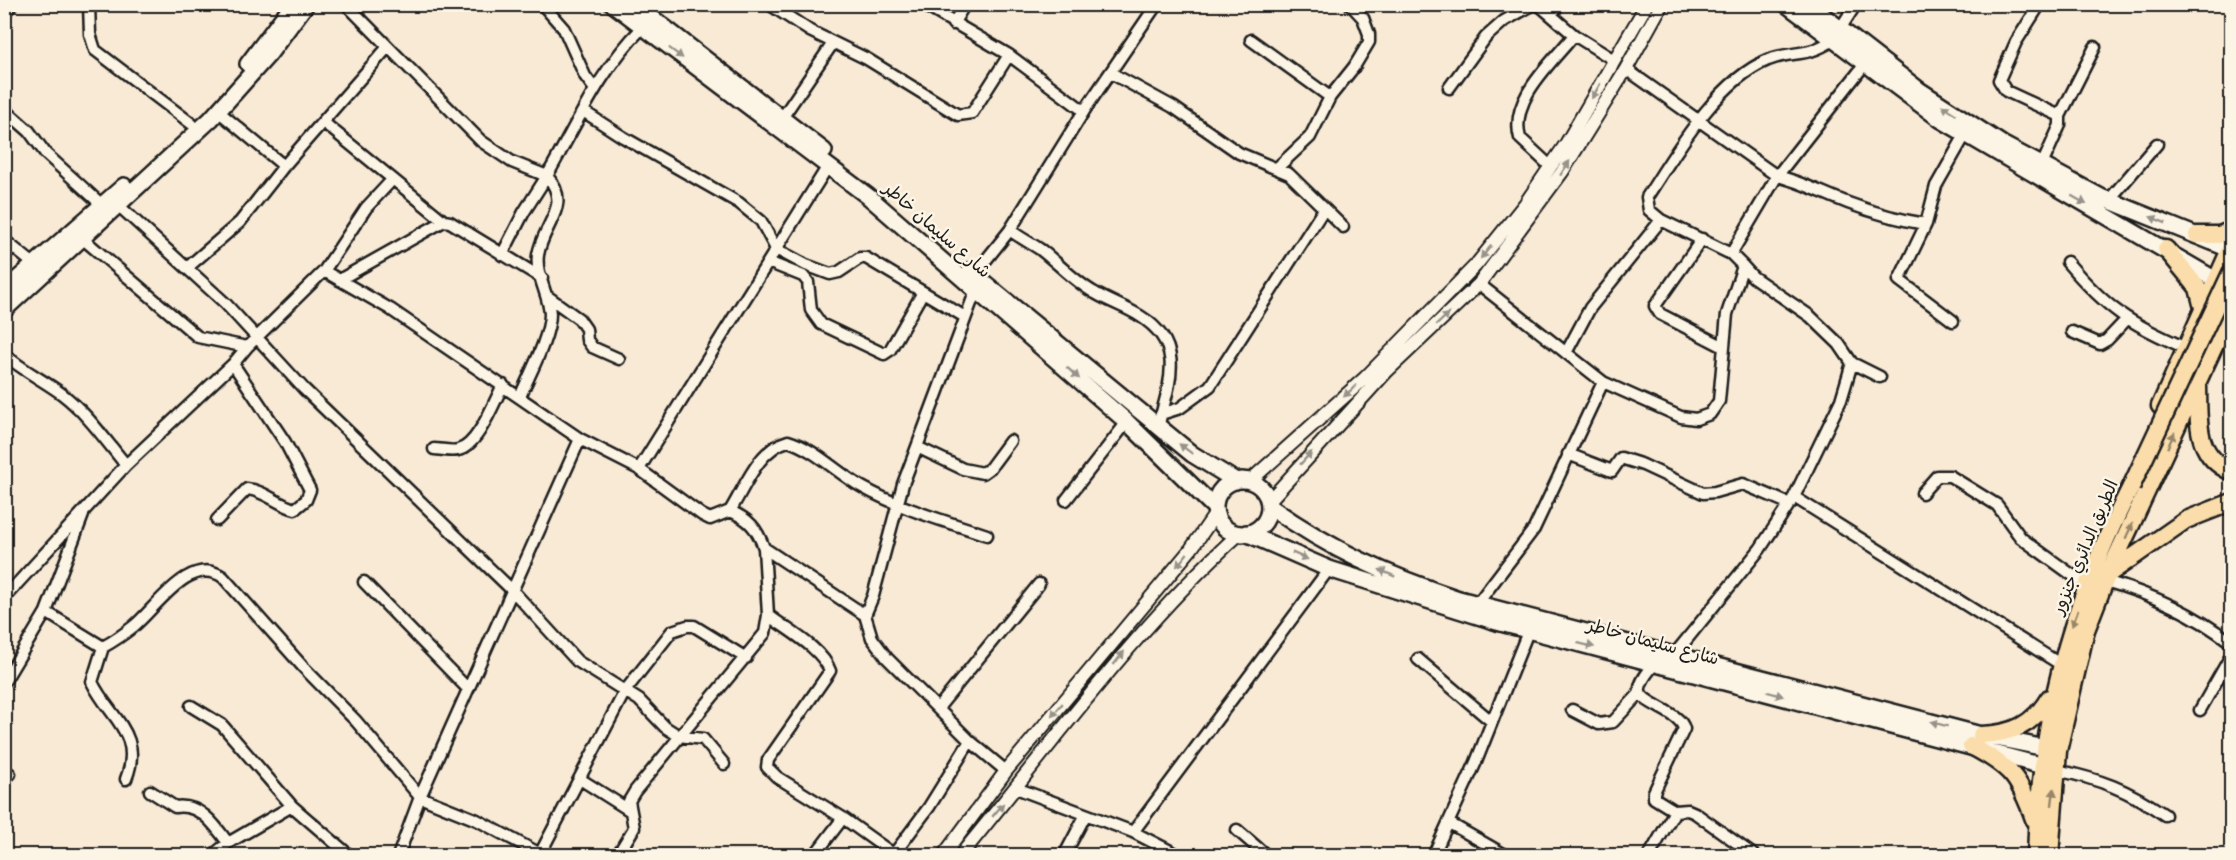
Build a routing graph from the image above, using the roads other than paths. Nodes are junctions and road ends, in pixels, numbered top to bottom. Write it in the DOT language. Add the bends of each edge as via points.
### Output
graph roads {
  1 [pos="12,4"];
  2 [pos="89,4"];
  3 [pos="293,4"];
  4 [pos="306,4"];
  5 [pos="346,4"];
  6 [pos="542,4"];
  7 [pos="613,4"];
  8 [pos="634,4"];
  9 [pos="769,4"];
  10 [pos="922,4"];
  11 [pos="964,4"];
  12 [pos="1157,4"];
  13 [pos="1534,4"];
  14 [pos="1538,4"];
  15 [pos="1559,4"];
  16 [pos="1647,4"];
  17 [pos="1662,4"];
  18 [pos="1786,4"];
  19 [pos="1808,4"];
  20 [pos="1856,4"];
  21 [pos="2040,4"];
  22 [pos="1354,6"];
  23 [pos="4,13"];
  24 [pos="1551,15"];
  25 [pos="952,24"];
  26 [pos="642,28"];
  27 [pos="1574,35"];
  28 [pos="1836,35"];
  29 [pos="1251,40"];
  30 [pos="833,43"];
  31 [pos="2095,47"];
  32 [pos="387,48"];
  33 [pos="1009,55"];
  34 [pos="1614,60"];
  35 [pos="1865,64"];
  36 [pos="1626,69"];
  37 [pos="1111,73"];
  38 [pos="594,88"];
  39 [pos="1449,88"];
  40 [pos="1330,97"];
  41 [pos="4,109"];
  42 [pos="218,111"];
  43 [pos="583,111"];
  44 [pos="1084,111"];
  45 [pos="2060,116"];
  46 [pos="782,118"];
  47 [pos="1697,121"];
  48 [pos="322,122"];
  49 [pos="192,124"];
  50 [pos="1965,135"];
  51 [pos="2157,144"];
  52 [pos="284,166"];
  53 [pos="828,166"];
  54 [pos="1550,166"];
  55 [pos="2041,166"];
  56 [pos="1278,167"];
  57 [pos="547,176"];
  58 [pos="1777,176"];
  59 [pos="392,180"];
  60 [pos="2109,200"];
  61 [pos="110,205"];
  62 [pos="1324,209"];
  63 [pos="1661,220"];
  64 [pos="444,221"];
  65 [pos="1926,224"];
  66 [pos="1343,227"];
  67 [pos="1010,230"];
  68 [pos="2232,230"];
  69 [pos="2197,235"];
  70 [pos="82,238"];
  71 [pos="1702,239"];
  72 [pos="4,240"];
  73 [pos="2231,248"];
  74 [pos="776,249"];
  75 [pos="2166,249"];
  76 [pos="1731,254"];
  77 [pos="502,255"];
  78 [pos="768,262"];
  79 [pos="2067,262"];
  80 [pos="35,265"];
  81 [pos="1743,266"];
  82 [pos="188,267"];
  83 [pos="324,271"];
  84 [pos="2232,271"];
  85 [pos="542,278"];
  86 [pos="2215,279"];
  87 [pos="339,280"];
  88 [pos="975,283"];
  89 [pos="1479,284"];
  90 [pos="2232,290"];
  91 [pos="4,291"];
  92 [pos="923,292"];
  93 [pos="548,296"];
  94 [pos="2203,308"];
  95 [pos="2232,308"];
  96 [pos="4,310"];
  97 [pos="965,318"];
  98 [pos="2126,320"];
  99 [pos="1953,321"];
  100 [pos="2072,332"];
  101 [pos="257,339"];
  102 [pos="1722,346"];
  103 [pos="246,347"];
  104 [pos="2186,348"];
  105 [pos="1566,353"];
  106 [pos="4,354"];
  107 [pos="619,359"];
  108 [pos="1852,363"];
  109 [pos="232,364"];
  110 [pos="1880,376"];
  111 [pos="2198,381"];
  112 [pos="1603,382"];
  113 [pos="503,385"];
  114 [pos="520,397"];
  115 [pos="1160,420"];
  116 [pos="1127,422"];
  117 [pos="580,438"];
  118 [pos="1010,441"];
  119 [pos="917,447"];
  120 [pos="434,448"];
  121 [pos="1568,454"];
  122 [pos="126,465"];
  123 [pos="639,469"];
  124 [pos="2232,472"];
  125 [pos="1243,481"];
  126 [pos="2139,490"];
  127 [pos="1922,493"];
  128 [pos="1066,500"];
  129 [pos="1792,500"];
  130 [pos="2232,502"];
  131 [pos="898,504"];
  132 [pos="1269,504"];
  133 [pos="85,509"];
  134 [pos="730,511"];
  135 [pos="1216,511"];
  136 [pos="217,520"];
  137 [pos="1243,533"];
  138 [pos="987,535"];
  139 [pos="764,548"];
  140 [pos="2103,548"];
  141 [pos="1329,568"];
  142 [pos="2107,577"];
  143 [pos="364,582"];
  144 [pos="1039,584"];
  145 [pos="2086,585"];
  146 [pos="512,590"];
  147 [pos="4,598"];
  148 [pos="1477,604"];
  149 [pos="46,612"];
  150 [pos="768,615"];
  151 [pos="865,615"];
  152 [pos="1531,625"];
  153 [pos="2232,643"];
  154 [pos="103,646"];
  155 [pos="2232,654"];
  156 [pos="1674,655"];
  157 [pos="746,658"];
  158 [pos="1418,658"];
  159 [pos="1655,663"];
  160 [pos="2060,664"];
  161 [pos="4,682"];
  162 [pos="468,689"];
  163 [pos="2054,689"];
  164 [pos="625,691"];
  165 [pos="1640,693"];
  166 [pos="191,706"];
  167 [pos="938,708"];
  168 [pos="1572,710"];
  169 [pos="2200,710"];
  170 [pos="1491,721"];
  171 [pos="679,736"];
  172 [pos="970,741"];
  173 [pos="1976,741"];
  174 [pos="2051,749"];
  175 [pos="724,764"];
  176 [pos="2049,767"];
  177 [pos="1006,771"];
  178 [pos="580,778"];
  179 [pos="126,779"];
  180 [pos="1016,788"];
  181 [pos="150,791"];
  182 [pos="420,797"];
  183 [pos="292,806"];
  184 [pos="629,810"];
  185 [pos="1675,812"];
  186 [pos="2165,815"];
  187 [pos="1085,816"];
  188 [pos="843,818"];
  189 [pos="1449,823"];
  190 [pos="2037,827"];
  191 [pos="1237,830"];
  192 [pos="1133,832"];
  193 [pos="228,843"];
  194 [pos="542,854"];
  195 [pos="212,855"];
  196 [pos="350,855"];
  197 [pos="398,855"];
  198 [pos="617,855"];
  199 [pos="814,855"];
  200 [pos="895,855"];
  201 [pos="943,855"];
  202 [pos="960,855"];
  203 [pos="1064,855"];
  204 [pos="1180,855"];
  205 [pos="1267,855"];
  206 [pos="1433,855"];
  207 [pos="1507,855"];
  208 [pos="1649,855"];
  209 [pos="1755,855"];
  210 [pos="2036,855"];
  211 [pos="2050,855"];
  1 -- 23 [label="street"];
  2 -- 49 [label="street" via="95,50"];
  3 -- 49 [label="main road" via="232,84"];
  4 -- 42 [label="main road" via="270,54"];
  5 -- 32 [label="street"];
  6 -- 38 [label="street" via="564,29"];
  7 -- 26 [label="main road, شارع سليمان خاطر"];
  8 -- 46 [label="main road, شارع سليمان خاطر"];
  9 -- 30 [label="street"];
  10 -- 25 [label="street"];
  11 -- 25 [label="street"];
  12 -- 37 [label="street"];
  13 -- 39 [label="street" via="1486,37"];
  14 -- 24 [label="street"];
  15 -- 24 [label="street"];
  16 -- 34 [label="street"];
  17 -- 36 [label="street"];
  18 -- 28 [label="main road"];
  19 -- 28 [label="main road"];
  20 -- 28 [label="street"];
  21 -- 45 [label="street" via="2016,42 1999,80 2006,91"];
  22 -- 40 [label="street" via="1368,28 1369,42"];
  24 -- 27 [label="street"];
  25 -- 33 [label="street"];
  26 -- 38 [label="street"];
  26 -- 53 [label="main road, شارع سليمان خاطر, one-way"];
  27 -- 34 [label="street"];
  27 -- 54 [label="street" via="1520,109 1520,138"];
  28 -- 35 [label="main road"];
  28 -- 47 [label="street" via="1812,52 1767,61 1730,88"];
  55 -- 28 [label="main road, one-way"];
  29 -- 40 [label="street"];
  30 -- 33 [label="street" via="867,59 950,111 966,115 979,105"];
  30 -- 46 [label="street"];
  31 -- 45 [label="street"];
  32 -- 48 [label="street"];
  32 -- 57 [label="street" via="481,141 512,162"];
  33 -- 44 [label="street"];
  34 -- 54 [label="street, one-way"];
  35 -- 50 [label="main road"];
  35 -- 58 [label="street"];
  36 -- 47 [label="street"];
  89 -- 36 [label="street, one-way" via="1562,172"];
  37 -- 44 [label="street"];
  37 -- 56 [label="street" via="1173,107 1239,153"];
  38 -- 43 [label="street"];
  40 -- 56 [label="street" via="1310,137"];
  41 -- 61 [label="street" via="46,153"];
  42 -- 52 [label="street"];
  42 -- 61 [label="main road"];
  43 -- 57 [label="street"];
  43 -- 74 [label="street" via="752,212"];
  44 -- 67 [label="street"];
  45 -- 55 [label="street" via="2060,125"];
  46 -- 88 [label="main road, شارع سليمان خاطر" via="881,194"];
  47 -- 58 [label="street"];
  47 -- 63 [label="street" via="1647,196 1649,210"];
  48 -- 52 [label="street"];
  48 -- 59 [label="street"];
  49 -- 61 [label="main road"];
  50 -- 65 [label="street" via="1936,186"];
  50 -- 75 [label="main road, one-way"];
  51 -- 60 [label="street"];
  52 -- 82 [label="street" via="240,222"];
  53 -- 74 [label="street"];
  53 -- 88 [label="main road, شارع سليمان خاطر"];
  54 -- 125 [label="street, one-way" via="1476,265 1365,378"];
  55 -- 60 [label="main road"];
  56 -- 62 [label="street"];
  57 -- 77 [label="street"];
  57 -- 85 [label="street" via="560,199 537,259"];
  58 -- 65 [label="street" via="1849,203"];
  58 -- 76 [label="street"];
  59 -- 64 [label="street"];
  59 -- 83 [label="street" via="366,208"];
  69 -- 60 [label="main road, one-way"];
  61 -- 70 [label="main road"];
  61 -- 80 [label="main road"];
  61 -- 82 [label="street"];
  62 -- 66 [label="street"];
  62 -- 115 [label="street" via="1210,386"];
  63 -- 71 [label="street"];
  63 -- 105 [label="street" via="1635,256 1602,291"];
  64 -- 77 [label="street"];
  64 -- 87 [label="street"];
  65 -- 99 [label="street" via="1899,280"];
  67 -- 88 [label="street"];
  67 -- 115 [label="street" via="1086,288 1141,316 1161,332 1172,366"];
  68 -- 69 [label="main road" via="2219,235"];
  69 -- 73 [label="main road"];
  70 -- 96 [label="main road"];
  70 -- 103 [label="street" via="198,337"];
  71 -- 76 [label="street"];
  71 -- 102 [label="street" via="1654,306 1660,314"];
  72 -- 80 [label="street"];
  73 -- 86 [label="main road"];
  74 -- 78 [label="street"];
  74 -- 92 [label="street" via="830,274 867,258"];
  75 -- 86 [label="main road"];
  75 -- 94 [label="main road" via="2198,288"];
  76 -- 81 [label="street"];
  77 -- 85 [label="street"];
  78 -- 92 [label="street" via="808,282 811,310 821,324 884,354"];
  78 -- 123 [label="street"];
  79 -- 98 [label="street"];
  80 -- 91 [label="main road"];
  81 -- 102 [label="street" via="1727,314"];
  81 -- 108 [label="street" via="1810,316"];
  82 -- 101 [label="street"];
  83 -- 87 [label="street"];
  83 -- 101 [label="street"];
  84 -- 126 [label="main road, الطريق الدائري جنزور, bridge"];
  85 -- 93 [label="street"];
  86 -- 90 [label="main road"];
  86 -- 94 [label="main road"];
  87 -- 113 [label="street" via="390,309"];
  88 -- 97 [label="street"];
  88 -- 115 [label="main road, شارع سليمان خاطر"];
  88 -- 116 [label="main road, شارع سليمان خاطر, one-way"];
  89 -- 105 [label="street"];
  132 -- 89 [label="street, one-way" via="1386,372"];
  92 -- 97 [label="street"];
  93 -- 107 [label="street" via="579,319 592,347"];
  93 -- 114 [label="street" via="550,316"];
  94 -- 104 [label="main road"];
  95 -- 111 [label="main road, الطريق الدائري جنزور"];
  97 -- 119 [label="street"];
  98 -- 100 [label="street" via="2100,344"];
  98 -- 104 [label="street"];
  101 -- 103 [label="street"];
  101 -- 146 [label="street" via="357,442"];
  102 -- 112 [label="street" via="1719,401 1702,418 1681,417"];
  103 -- 109 [label="street"];
  104 -- 140 [label="main road" via="2122,490"];
  105 -- 112 [label="street"];
  106 -- 122 [label="street" via="67,398"];
  108 -- 110 [label="street"];
  108 -- 129 [label="street" via="1841,400"];
  109 -- 122 [label="street"];
  109 -- 136 [label="street" via="285,442 310,490 296,509 282,506 255,489 247,489"];
  111 -- 124 [label="main road" via="2202,444 2219,467"];
  126 -- 111 [label="main road, الطريق الدائري جنزور, one-way"];
  112 -- 121 [label="street"];
  113 -- 114 [label="street"];
  113 -- 120 [label="street" via="468,445 457,450"];
  114 -- 117 [label="street"];
  125 -- 115 [label="main road, شارع سليمان خاطر, one-way" via="1192,454"];
  116 -- 128 [label="street"];
  116 -- 135 [label="main road, شارع سليمان خاطر"];
  117 -- 123 [label="street"];
  117 -- 146 [label="street"];
  118 -- 119 [label="street" via="983,473 963,469"];
  119 -- 131 [label="street"];
  121 -- 129 [label="street" via="1612,471 1621,458 1704,493 1743,484"];
  121 -- 148 [label="street" via="1534,529"];
  122 -- 133 [label="street"];
  123 -- 134 [label="street" via="710,519"];
  125 -- 132 [label="main road" via="1264,490"];
  125 -- 135 [label="main road" via="1222,488"];
  126 -- 140 [label="main road, الطريق الدائري جنزور"];
  142 -- 126 [label="main road, الطريق الدائري جنزور, one-way"];
  127 -- 145 [label="street" via="1937,476 1950,476 1966,484 2005,512 2021,538"];
  129 -- 156 [label="street" via="1753,558"];
  129 -- 160 [label="street"];
  130 -- 142 [label="main road" via="2186,520"];
  131 -- 134 [label="street" via="864,488 811,451 788,441 767,452"];
  131 -- 138 [label="street"];
  131 -- 151 [label="street"];
  132 -- 137 [label="main road" via="1260,527"];
  148 -- 132 [label="main road, شارع سليمان خاطر, one-way" via="1412,583 1341,553"];
  133 -- 147 [label="street"];
  133 -- 149 [label="street"];
  134 -- 139 [label="street" via="750,521"];
  135 -- 137 [label="main road" via="1222,525"];
  135 -- 177 [label="street, one-way" via="1153,595"];
  137 -- 141 [label="main road, شارع سليمان خاطر, one-way"];
  180 -- 137 [label="street, one-way" via="1126,649 1200,570"];
  139 -- 150 [label="street"];
  139 -- 151 [label="street"];
  140 -- 145 [label="main road, الطريق الدائري جنزور"];
  141 -- 152 [label="main road, شارع سليمان خاطر"];
  141 -- 192 [label="street"];
  142 -- 153 [label="street" via="2180,609"];
  142 -- 174 [label="main road, الطريق الدائري جنزور" via="2086,630"];
  143 -- 162 [label="street"];
  144 -- 167 [label="street"];
  145 -- 160 [label="main road, الطريق الدائري جنزور, one-way"];
  146 -- 162 [label="street"];
  146 -- 164 [label="street" via="577,662"];
  148 -- 152 [label="main road, شارع سليمان خاطر"];
  149 -- 154 [label="street"];
  149 -- 161 [label="street"];
  150 -- 157 [label="street" via="765,633"];
  150 -- 188 [label="street" via="812,649 830,671 768,760 767,767"];
  151 -- 167 [label="street" via="872,638 887,658"];
  152 -- 156 [label="main road, شارع سليمان خاطر"];
  152 -- 159 [label="main road, شارع سليمان خاطر, one-way"];
  152 -- 170 [label="street"];
  154 -- 179 [label="street" via="92,682 125,728 133,763"];
  154 -- 182 [label="street" via="135,626 190,575 213,570 224,577 296,660 356,721"];
  155 -- 169 [label="street"];
  173 -- 156 [label="main road, شارع سليمان خاطر, one-way"];
  157 -- 164 [label="street" via="703,631 687,626 672,632"];
  157 -- 171 [label="street"];
  158 -- 170 [label="street"];
  159 -- 165 [label="street" via="1643,680"];
  159 -- 173 [label="main road, شارع سليمان خاطر, one-way"];
  160 -- 163 [label="main road, الطريق الدائري جنزور"];
  162 -- 182 [label="street"];
  163 -- 173 [label="main road" via="2040,713 2026,725"];
  163 -- 174 [label="main road, الطريق الدائري جنزور"];
  164 -- 171 [label="street"];
  164 -- 178 [label="street"];
  165 -- 168 [label="street" via="1613,722 1599,724"];
  165 -- 185 [label="street" via="1683,723 1677,748 1654,792 1654,798"];
  166 -- 183 [label="street" via="222,725"];
  167 -- 172 [label="street"];
  170 -- 189 [label="street"];
  171 -- 175 [label="street" via="703,739"];
  171 -- 184 [label="street" via="635,791"];
  172 -- 177 [label="street"];
  172 -- 200 [label="street"];
  173 -- 174 [label="main road, شارع سليمان خاطر"];
  173 -- 176 [label="main road, شارع سليمان خاطر"];
  173 -- 190 [label="main road" via="2022,786"];
  174 -- 176 [label="main road, الطريق الدائري جنزور"];
  176 -- 186 [label="street" via="2132,792"];
  176 -- 190 [label="main road, الطريق الدائري جنزور"];
  211 -- 176 [label="main road, الطريق الدائري جنزور, one-way"];
  177 -- 201 [label="street"];
  178 -- 184 [label="street"];
  178 -- 194 [label="street"];
  180 -- 187 [label="street"];
  202 -- 180 [label="street, one-way"];
  181 -- 193 [label="street" via="175,807 185,805 198,810 213,822"];
  182 -- 194 [label="street" via="477,820"];
  182 -- 197 [label="street"];
  183 -- 193 [label="street"];
  183 -- 196 [label="street"];
  184 -- 198 [label="street" via="634,828"];
  185 -- 208 [label="street"];
  185 -- 209 [label="street" via="1695,813"];
  187 -- 192 [label="street"];
  187 -- 203 [label="street"];
  188 -- 199 [label="street"];
  188 -- 200 [label="street"];
  189 -- 206 [label="street"];
  189 -- 207 [label="street"];
  190 -- 210 [label="main road, الطريق الدائري جنزور"];
  191 -- 205 [label="street"];
  192 -- 204 [label="street"];
  193 -- 195 [label="street"];
}
